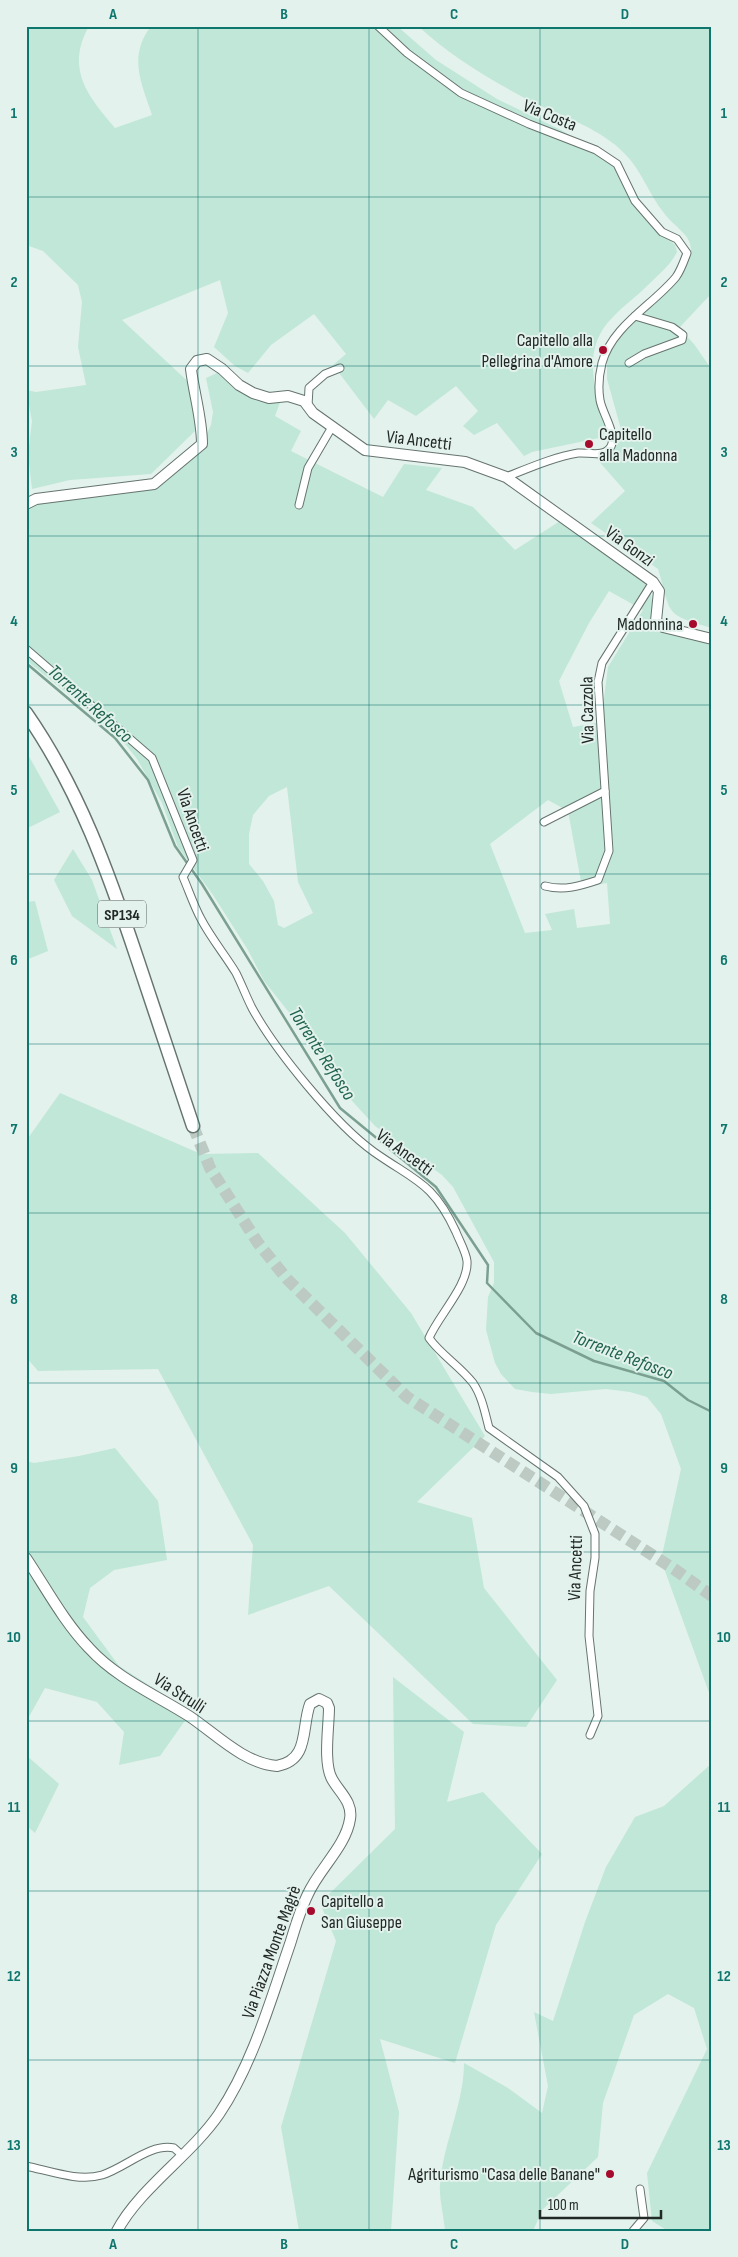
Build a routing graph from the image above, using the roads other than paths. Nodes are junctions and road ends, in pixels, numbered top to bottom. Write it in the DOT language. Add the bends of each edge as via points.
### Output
graph roads {
  1 [pos="378,26"];
  2 [pos="635,316"];
  3 [pos="629,363"];
  4 [pos="340,368"];
  5 [pos="309,408"];
  6 [pos="332,427"];
  7 [pos="506,477"];
  8 [pos="26,504"];
  9 [pos="299,505"];
  10 [pos="653,582"];
  11 [pos="712,639"];
  12 [pos="26,650"];
  13 [pos="26,713"];
  14 [pos="605,791"];
  15 [pos="544,822"];
  16 [pos="545,886"];
  17 [pos="193,1126"];
  18 [pos="26,1558"];
  19 [pos="319,1699"];
  20 [pos="590,1735"];
  21 [pos="182,2156"];
  22 [pos="26,2166"];
  23 [pos="640,2189"];
  24 [pos="117,2231"];
  25 [pos="633,2231"];
  1 -- 2 [label="street, Via Costa" via="407,53 461,93 596,150 617,164 635,201 662,232 677,239 687,253 677,275"];
  2 -- 3 [label="street" via="672,327 683,336 682,340"];
  2 -- 7 [label="street" via="610,344 600,373 600,402 613,438 607,452 578,453"];
  4 -- 5 [label="street" via="325,374 310,388"];
  5 -- 6 [label="street, Via Ancetti"];
  5 -- 8 [label="street, Via Ancetti" via="304,401 288,396 268,398 253,393 207,359 197,361 191,368 202,444 194,453 154,484 36,499"];
  6 -- 7 [label="street, Via Ancetti" via="365,450 465,462"];
  6 -- 9 [label="street" via="308,468"];
  7 -- 10 [label="street, Via Gonzi"];
  10 -- 11 [label="street, Via Gonzi" via="659,591 656,621 663,627"];
  10 -- 14 [label="street, Via Cazzola" via="602,663 598,682"];
  12 -- 20 [label="street, Via Ancetti" via="152,758 193,860 183,877 201,919 275,1043 327,1108 374,1151 421,1182 436,1196 450,1219 467,1261 461,1285 429,1338 473,1384 483,1403 489,1428 558,1477 584,1506 595,1534 589,1636 598,1716"];
  13 -- 17 [label="highway, SP134" via="74,791 95,840"];
  14 -- 15 [label="street"];
  14 -- 16 [label="street, Via Cazzola" via="609,851 598,880 578,887 556,889"];
  18 -- 19 [label="street, Via Strulli" via="70,1624 97,1656 112,1669 255,1760 277,1766 294,1758 303,1745 310,1704"];
  19 -- 21 [label="street, Via Piazza Monte Magrè" via="329,1708 330,1773 349,1804 350,1819 307,1896 237,2085 218,2116"];
  21 -- 22 [label="street" via="174,2148 162,2147 103,2174 79,2177"];
  21 -- 24 [label="street, Via Piazza Monte Magrè" via="126,2215"];
  23 -- 25 [label="street" via="644,2218"];
}
